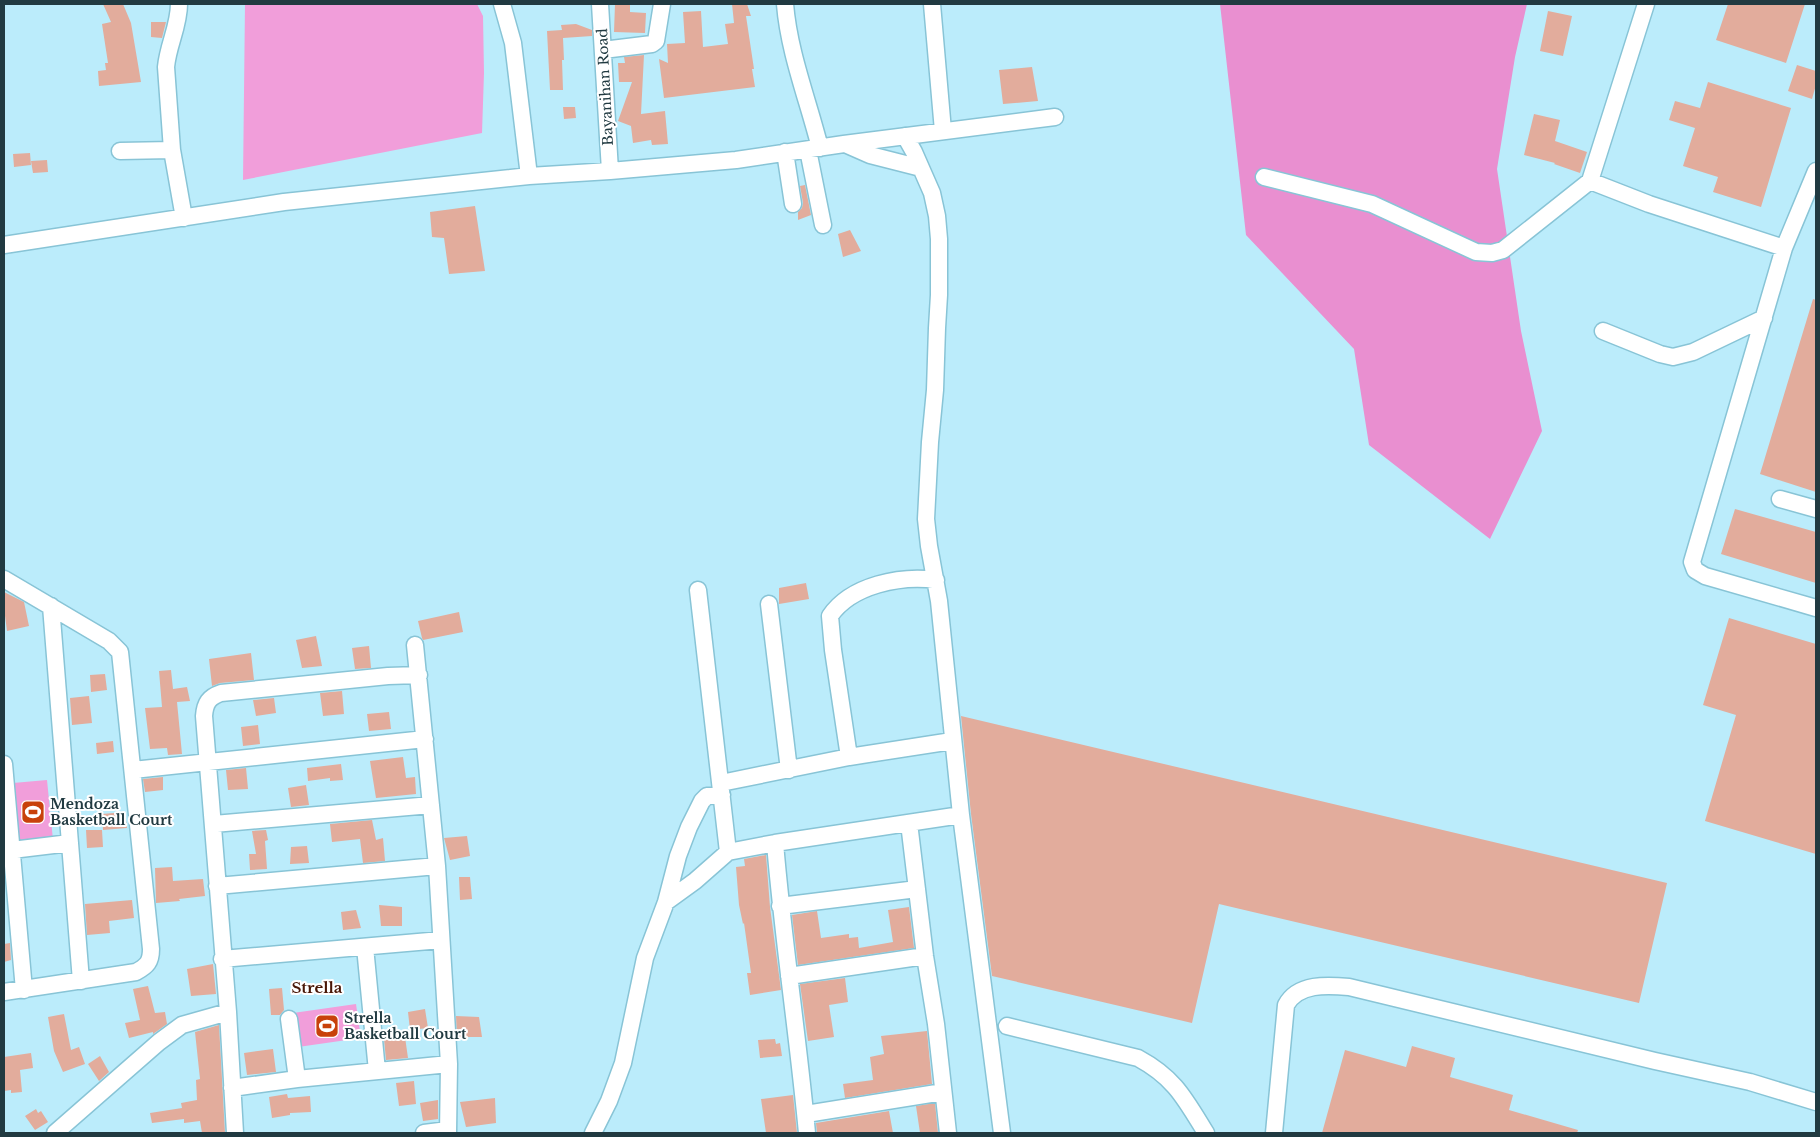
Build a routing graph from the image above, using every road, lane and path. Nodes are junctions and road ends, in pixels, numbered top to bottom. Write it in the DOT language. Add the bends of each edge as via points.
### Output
graph roads {
  1 [pos="178,4"];
  2 [pos="502,4"];
  3 [pos="600,4"];
  4 [pos="662,4"];
  5 [pos="785,4"];
  6 [pos="932,4"];
  7 [pos="1646,4"];
  8 [pos="603,50"];
  9 [pos="1055,117"];
  10 [pos="943,131"];
  11 [pos="905,136"];
  12 [pos="844,144"];
  13 [pos="814,149"];
  14 [pos="172,150"];
  15 [pos="120,151"];
  16 [pos="785,152"];
  17 [pos="921,168"];
  18 [pos="610,171"];
  19 [pos="1816,171"];
  20 [pos="529,176"];
  21 [pos="1264,177"];
  22 [pos="1590,181"];
  23 [pos="793,204"];
  24 [pos="184,218"];
  25 [pos="823,226"];
  26 [pos="4,245"];
  27 [pos="1784,248"];
  28 [pos="1764,318"];
  29 [pos="1603,331"];
  30 [pos="1780,499"];
  31 [pos="1816,509"];
  32 [pos="4,579"];
  33 [pos="936,580"];
  34 [pos="698,590"];
  35 [pos="769,604"];
  36 [pos="51,606"];
  37 [pos="1816,608"];
  38 [pos="415,645"];
  39 [pos="419,675"];
  40 [pos="425,739"];
  41 [pos="952,741"];
  42 [pos="849,757"];
  43 [pos="208,763"];
  44 [pos="4,764"];
  45 [pos="133,770"];
  46 [pos="789,770"];
  47 [pos="721,789"];
  48 [pos="431,805"];
  49 [pos="961,815"];
  50 [pos="909,823"];
  51 [pos="214,824"];
  52 [pos="70,843"];
  53 [pos="775,843"];
  54 [pos="12,850"];
  55 [pos="728,852"];
  56 [pos="437,866"];
  57 [pos="217,886"];
  58 [pos="917,889"];
  59 [pos="666,902"];
  60 [pos="780,906"];
  61 [pos="441,940"];
  62 [pos="365,947"];
  63 [pos="925,956"];
  64 [pos="222,959"];
  65 [pos="789,976"];
  66 [pos="81,981"];
  67 [pos="24,990"];
  68 [pos="4,992"];
  69 [pos="228,1012"];
  70 [pos="289,1019"];
  71 [pos="1007,1026"];
  72 [pos="449,1064"];
  73 [pos="377,1071"];
  74 [pos="297,1079"];
  75 [pos="232,1088"];
  76 [pos="943,1092"];
  77 [pos="1816,1102"];
  78 [pos="806,1114"];
  79 [pos="448,1132"];
  80 [pos="54,1133"];
  81 [pos="235,1133"];
  82 [pos="424,1133"];
  83 [pos="593,1133"];
  84 [pos="808,1133"];
  85 [pos="948,1133"];
  86 [pos="1002,1133"];
  87 [pos="1206,1133"];
  88 [pos="1274,1133"];
  1 -- 14 [label="street" via="177,24 166,67"];
  2 -- 20 [label="street" via="513,43"];
  3 -- 8 [label="street, Bayanihan Road"];
  4 -- 8 [label="street" via="656,41"];
  5 -- 13 [label="street" via="793,57 808,102"];
  6 -- 10 [label="street"];
  7 -- 22 [label="street"];
  8 -- 18 [label="street, Bayanihan Road"];
  9 -- 10 [label="street"];
  10 -- 11 [label="street"];
  11 -- 12 [label="street"];
  11 -- 17 [label="street"];
  12 -- 13 [label="street"];
  12 -- 17 [label="street" via="870,155"];
  13 -- 16 [label="street"];
  13 -- 25 [label="street"];
  14 -- 15 [label="street"];
  14 -- 24 [label="street"];
  16 -- 18 [label="street" via="736,160"];
  16 -- 23 [label="street"];
  17 -- 33 [label="street" via="932,193 939,240 935,390 926,496 929,546"];
  18 -- 20 [label="street"];
  19 -- 27 [label="street"];
  20 -- 24 [label="street" via="284,202"];
  21 -- 22 [label="street" via="1372,204 1476,252 1492,253 1503,250"];
  22 -- 27 [label="street"];
  24 -- 26 [label="street"];
  27 -- 28 [label="street"];
  28 -- 29 [label="street" via="1693,352 1673,357"];
  28 -- 37 [label="street" via="1692,562 1695,570 1705,576"];
  30 -- 31 [label="street"];
  32 -- 36 [label="street"];
  33 -- 41 [label="street"];
  33 -- 42 [label="street" via="916,578 877,585 855,594 830,616"];
  34 -- 47 [label="street"];
  35 -- 46 [label="street"];
  36 -- 45 [label="street" via="109,641 120,652"];
  36 -- 52 [label="street"];
  38 -- 39 [label="street"];
  39 -- 40 [label="street"];
  39 -- 43 [label="street" via="244,690 212,696 205,705 204,716"];
  40 -- 43 [label="street"];
  40 -- 48 [label="street"];
  41 -- 42 [label="street"];
  41 -- 49 [label="street"];
  42 -- 46 [label="street"];
  43 -- 45 [label="street"];
  43 -- 51 [label="street"];
  44 -- 54 [label="street"];
  45 -- 66 [label="street" via="151,958 147,966 136,972"];
  46 -- 47 [label="street"];
  47 -- 55 [label="street"];
  47 -- 59 [label="street" via="698,804 678,856"];
  48 -- 51 [label="street"];
  48 -- 56 [label="street"];
  49 -- 50 [label="street"];
  49 -- 86 [label="street"];
  50 -- 53 [label="street"];
  50 -- 58 [label="street"];
  51 -- 57 [label="street"];
  52 -- 54 [label="street"];
  52 -- 66 [label="street"];
  53 -- 55 [label="street"];
  53 -- 60 [label="street"];
  54 -- 67 [label="street"];
  55 -- 59 [label="street"];
  56 -- 57 [label="street"];
  56 -- 61 [label="street"];
  57 -- 64 [label="street"];
  58 -- 60 [label="street"];
  58 -- 63 [label="street"];
  59 -- 83 [label="street" via="645,958 623,1062"];
  60 -- 65 [label="street"];
  61 -- 62 [label="street"];
  61 -- 72 [label="street"];
  62 -- 64 [label="street"];
  62 -- 73 [label="street"];
  63 -- 65 [label="street"];
  63 -- 76 [label="street"];
  64 -- 69 [label="street"];
  65 -- 78 [label="street"];
  66 -- 67 [label="street"];
  67 -- 68 [label="street"];
  69 -- 75 [label="street"];
  69 -- 80 [label="street" via="182,1025"];
  70 -- 74 [label="street"];
  71 -- 87 [label="street" via="1138,1058 1172,1082"];
  72 -- 73 [label="street"];
  72 -- 79 [label="street"];
  73 -- 74 [label="street"];
  74 -- 75 [label="street"];
  75 -- 81 [label="street"];
  76 -- 78 [label="street"];
  76 -- 85 [label="street"];
  77 -- 88 [label="street" via="1750,1082 1335,985 1297,992 1286,1005"];
  78 -- 84 [label="street"];
  79 -- 82 [label="street"];
}
